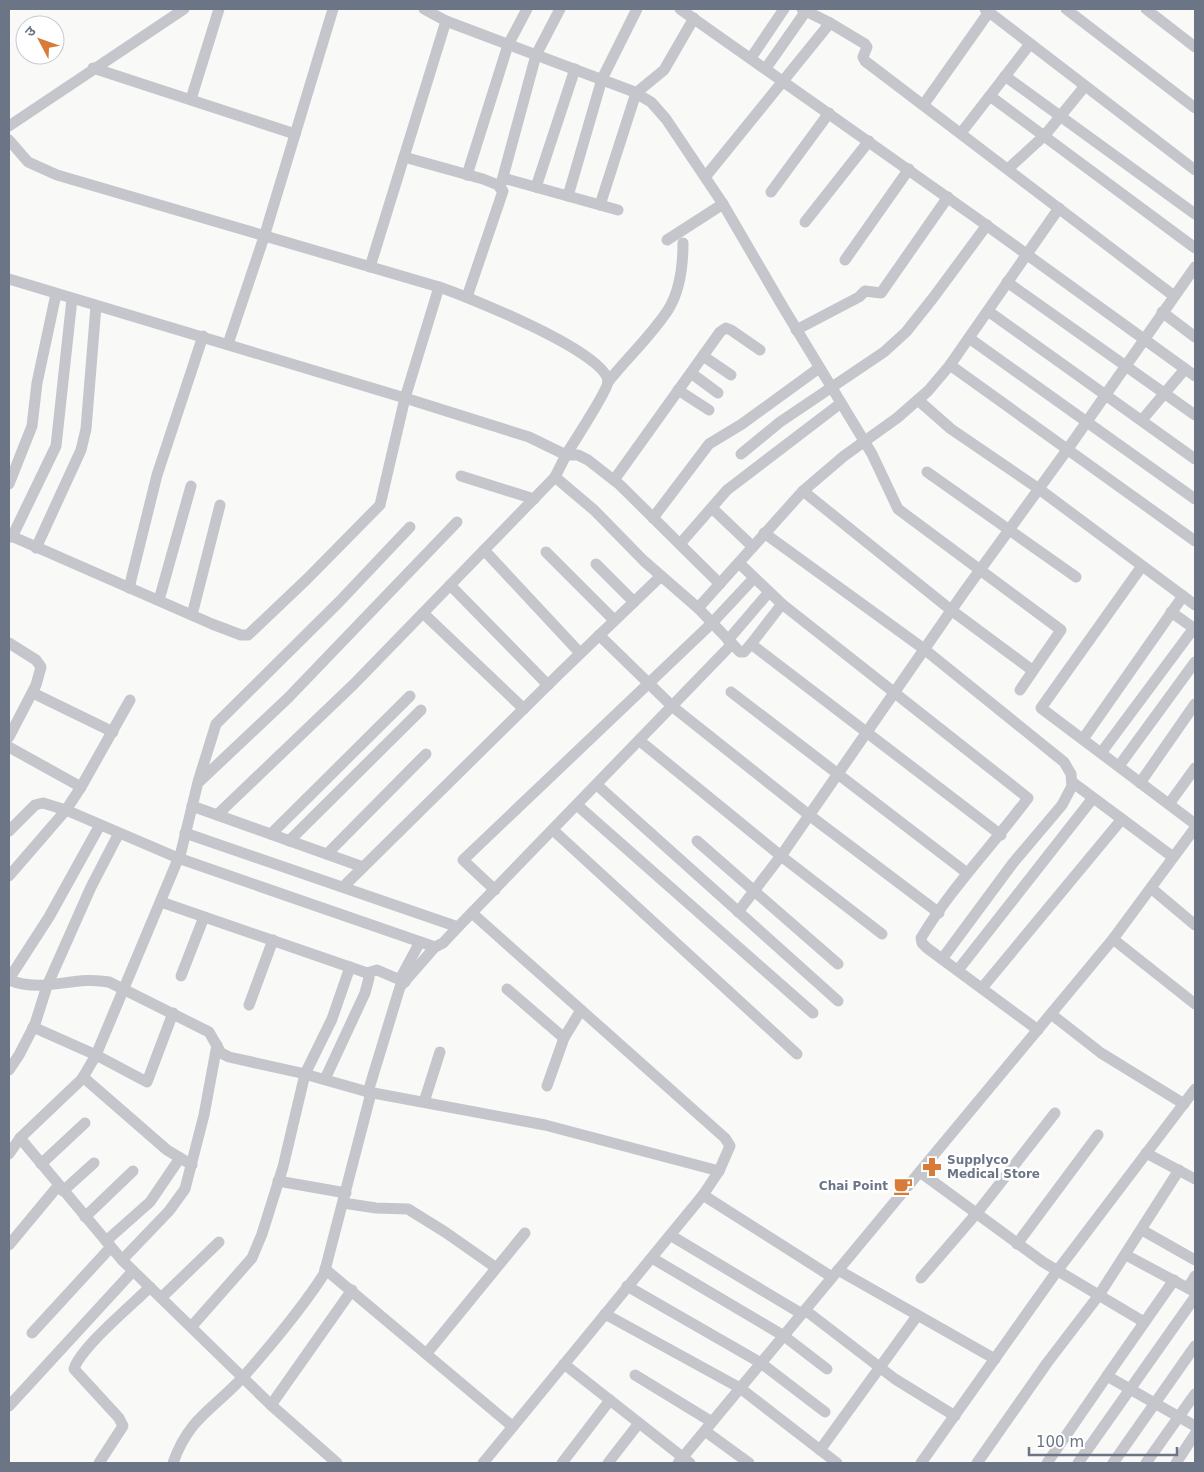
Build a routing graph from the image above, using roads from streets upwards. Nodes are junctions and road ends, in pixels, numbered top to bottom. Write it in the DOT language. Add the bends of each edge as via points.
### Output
graph roads {
  1 [pos="184,9"];
  2 [pos="219,9"];
  3 [pos="333,9"];
  4 [pos="424,9"];
  5 [pos="527,9"];
  6 [pos="560,9"];
  7 [pos="637,9"];
  8 [pos="680,9"];
  9 [pos="784,9"];
  10 [pos="1066,9"];
  11 [pos="1146,9"];
  12 [pos="804,10"];
  13 [pos="987,10"];
  14 [pos="694,18"];
  15 [pos="446,20"];
  16 [pos="830,23"];
  17 [pos="1030,44"];
  18 [pos="508,45"];
  19 [pos="1195,47"];
  20 [pos="536,55"];
  21 [pos="751,58"];
  22 [pos="93,68"];
  23 [pos="766,68"];
  24 [pos="575,69"];
  25 [pos="1005,76"];
  26 [pos="602,79"];
  27 [pos="784,81"];
  28 [pos="1085,86"];
  29 [pos="636,94"];
  30 [pos="990,96"];
  31 [pos="191,99"];
  32 [pos="924,104"];
  33 [pos="1195,108"];
  34 [pos="829,113"];
  35 [pos="1060,115"];
  36 [pos="9,126"];
  37 [pos="961,133"];
  38 [pos="295,134"];
  39 [pos="1044,135"];
  40 [pos="9,140"];
  41 [pos="869,141"];
  42 [pos="404,158"];
  43 [pos="1008,169"];
  44 [pos="909,170"];
  45 [pos="1195,170"];
  46 [pos="467,175"];
  47 [pos="706,176"];
  48 [pos="502,183"];
  49 [pos="536,187"];
  50 [pos="771,192"];
  51 [pos="568,196"];
  52 [pos="948,197"];
  53 [pos="724,204"];
  54 [pos="600,205"];
  55 [pos="1059,208"];
  56 [pos="618,210"];
  57 [pos="1195,214"];
  58 [pos="805,222"];
  59 [pos="987,225"];
  60 [pos="264,236"];
  61 [pos="666,240"];
  62 [pos="683,243"];
  63 [pos="1195,248"];
  64 [pos="1026,253"];
  65 [pos="846,260"];
  66 [pos="370,267"];
  67 [pos="1194,271"];
  68 [pos="9,280"];
  69 [pos="1007,282"];
  70 [pos="439,287"];
  71 [pos="56,294"];
  72 [pos="1174,296"];
  73 [pos="467,297"];
  74 [pos="72,299"];
  75 [pos="96,306"];
  76 [pos="988,311"];
  77 [pos="1162,312"];
  78 [pos="796,330"];
  79 [pos="203,336"];
  80 [pos="1195,337"];
  81 [pos="969,338"];
  82 [pos="1144,339"];
  83 [pos="228,344"];
  84 [pos="760,350"];
  85 [pos="703,356"];
  86 [pos="1126,365"];
  87 [pos="950,366"];
  88 [pos="819,368"];
  89 [pos="1192,372"];
  90 [pos="691,373"];
  91 [pos="731,375"];
  92 [pos="608,382"];
  93 [pos="831,388"];
  94 [pos="678,390"];
  95 [pos="1164,392"];
  96 [pos="718,393"];
  97 [pos="1106,394"];
  98 [pos="405,398"];
  99 [pos="918,400"];
  100 [pos="841,403"];
  101 [pos="709,410"];
  102 [pos="1195,415"];
  103 [pos="1142,420"];
  104 [pos="1087,421"];
  105 [pos="865,442"];
  106 [pos="1067,450"];
  107 [pos="741,454"];
  108 [pos="566,455"];
  109 [pos="1195,459"];
  110 [pos="927,472"];
  111 [pos="461,476"];
  112 [pos="555,477"];
  113 [pos="614,480"];
  114 [pos="9,484"];
  115 [pos="192,486"];
  116 [pos="1039,489"];
  117 [pos="803,490"];
  118 [pos="534,499"];
  119 [pos="1195,499"];
  120 [pos="220,505"];
  121 [pos="712,508"];
  122 [pos="653,518"];
  123 [pos="457,522"];
  124 [pos="410,527"];
  125 [pos="1009,530"];
  126 [pos="764,533"];
  127 [pos="10,536"];
  128 [pos="1195,541"];
  129 [pos="680,544"];
  130 [pos="753,547"];
  131 [pos="36,548"];
  132 [pos="484,550"];
  133 [pos="546,552"];
  134 [pos="596,564"];
  135 [pos="739,564"];
  136 [pos="1142,566"];
  137 [pos="980,568"];
  138 [pos="661,576"];
  139 [pos="1076,577"];
  140 [pos="754,578"];
  141 [pos="720,584"];
  142 [pos="450,585"];
  143 [pos="130,588"];
  144 [pos="769,592"];
  145 [pos="1183,596"];
  146 [pos="159,600"];
  147 [pos="634,602"];
  148 [pos="782,604"];
  149 [pos="1195,605"];
  150 [pos="698,608"];
  151 [pos="951,610"];
  152 [pos="1171,612"];
  153 [pos="423,613"];
  154 [pos="192,615"];
  155 [pos="614,620"];
  156 [pos="712,623"];
  157 [pos="1195,629"];
  158 [pos="599,635"];
  159 [pos="730,642"];
  160 [pos="9,643"];
  161 [pos="751,644"];
  162 [pos="924,649"];
  163 [pos="580,654"];
  164 [pos="1195,662"];
  165 [pos="1032,670"];
  166 [pos="649,683"];
  167 [pos="548,685"];
  168 [pos="1020,690"];
  169 [pos="32,692"];
  170 [pos="731,692"];
  171 [pos="895,692"];
  172 [pos="410,696"];
  173 [pos="130,700"];
  174 [pos="1195,704"];
  175 [pos="673,706"];
  176 [pos="524,708"];
  177 [pos="421,710"];
  178 [pos="13,719"];
  179 [pos="868,731"];
  180 [pos="113,732"];
  181 [pos="9,737"];
  182 [pos="1083,739"];
  183 [pos="640,741"];
  184 [pos="9,747"];
  185 [pos="1101,753"];
  186 [pos="426,754"];
  187 [pos="1119,766"];
  188 [pos="1195,768"];
  189 [pos="838,774"];
  190 [pos="198,782"];
  191 [pos="1072,782"];
  192 [pos="1140,783"];
  193 [pos="596,785"];
  194 [pos="81,787"];
  195 [pos="1093,798"];
  196 [pos="1169,804"];
  197 [pos="577,805"];
  198 [pos="192,806"];
  199 [pos="66,810"];
  200 [pos="217,815"];
  201 [pos="809,815"];
  202 [pos="1122,819"];
  203 [pos="100,825"];
  204 [pos="553,830"];
  205 [pos="1194,830"];
  206 [pos="9,831"];
  207 [pos="118,833"];
  208 [pos="185,833"];
  209 [pos="271,834"];
  210 [pos="1001,834"];
  211 [pos="289,841"];
  212 [pos="697,842"];
  213 [pos="327,854"];
  214 [pos="781,856"];
  215 [pos="178,858"];
  216 [pos="1173,858"];
  217 [pos="363,867"];
  218 [pos="967,873"];
  219 [pos="9,876"];
  220 [pos="343,887"];
  221 [pos="1151,888"];
  222 [pos="494,890"];
  223 [pos="755,892"];
  224 [pos="161,902"];
  225 [pos="738,912"];
  226 [pos="472,913"];
  227 [pos="939,913"];
  228 [pos="204,917"];
  229 [pos="1195,925"];
  230 [pos="458,927"];
  231 [pos="882,934"];
  232 [pos="1112,939"];
  233 [pos="273,940"];
  234 [pos="420,942"];
  235 [pos="434,947"];
  236 [pos="942,959"];
  237 [pos="838,964"];
  238 [pos="350,967"];
  239 [pos="958,970"];
  240 [pos="368,973"];
  241 [pos="181,976"];
  242 [pos="9,980"];
  243 [pos="402,981"];
  244 [pos="47,986"];
  245 [pos="982,988"];
  246 [pos="123,989"];
  247 [pos="507,989"];
  248 [pos="838,1001"];
  249 [pos="1194,1001"];
  250 [pos="249,1004"];
  251 [pos="581,1010"];
  252 [pos="173,1013"];
  253 [pos="813,1013"];
  254 [pos="1051,1014"];
  255 [pos="33,1027"];
  256 [pos="1038,1030"];
  257 [pos="564,1038"];
  258 [pos="217,1045"];
  259 [pos="440,1052"];
  260 [pos="797,1054"];
  261 [pos="96,1055"];
  262 [pos="9,1070"];
  263 [pos="305,1074"];
  264 [pos="83,1077"];
  265 [pos="325,1080"];
  266 [pos="547,1086"];
  267 [pos="1195,1089"];
  268 [pos="370,1092"];
  269 [pos="424,1102"];
  270 [pos="1184,1104"];
  271 [pos="1055,1113"];
  272 [pos="86,1123"];
  273 [pos="1098,1134"];
  274 [pos="20,1138"];
  275 [pos="9,1154"];
  276 [pos="1146,1154"];
  277 [pos="180,1158"];
  278 [pos="94,1163"];
  279 [pos="41,1164"];
  280 [pos="192,1165"];
  281 [pos="1179,1170"];
  282 [pos="133,1171"];
  283 [pos="719,1171"];
  284 [pos="920,1172"];
  285 [pos="1195,1179"];
  286 [pos="278,1182"];
  287 [pos="61,1188"];
  288 [pos="703,1195"];
  289 [pos="345,1198"];
  290 [pos="976,1214"];
  291 [pos="85,1217"];
  292 [pos="1142,1230"];
  293 [pos="525,1233"];
  294 [pos="670,1235"];
  295 [pos="219,1242"];
  296 [pos="109,1244"];
  297 [pos="1017,1244"];
  298 [pos="9,1245"];
  299 [pos="1126,1255"];
  300 [pos="652,1258"];
  301 [pos="122,1260"];
  302 [pos="1195,1260"];
  303 [pos="495,1267"];
  304 [pos="325,1269"];
  305 [pos="133,1271"];
  306 [pos="1057,1271"];
  307 [pos="835,1274"];
  308 [pos="1195,1276"];
  309 [pos="921,1278"];
  310 [pos="1174,1280"];
  311 [pos="627,1286"];
  312 [pos="150,1287"];
  313 [pos="352,1290"];
  314 [pos="1193,1292"];
  315 [pos="1098,1295"];
  316 [pos="162,1297"];
  317 [pos="803,1312"];
  318 [pos="605,1314"];
  319 [pos="917,1316"];
  320 [pos="1144,1322"];
  321 [pos="192,1326"];
  322 [pos="32,1333"];
  323 [pos="784,1336"];
  324 [pos="1195,1346"];
  325 [pos="427,1353"];
  326 [pos="995,1359"];
  327 [pos="761,1363"];
  328 [pos="564,1364"];
  329 [pos="879,1368"];
  330 [pos="827,1369"];
  331 [pos="635,1375"];
  332 [pos="1107,1376"];
  333 [pos="243,1377"];
  334 [pos="740,1388"];
  335 [pos="1130,1388"];
  336 [pos="1195,1394"];
  337 [pos="610,1400"];
  338 [pos="1156,1402"];
  339 [pos="9,1404"];
  340 [pos="271,1405"];
  341 [pos="825,1412"];
  342 [pos="955,1416"];
  343 [pos="1180,1416"];
  344 [pos="639,1423"];
  345 [pos="512,1426"];
  346 [pos="709,1426"];
  347 [pos="1195,1426"];
  348 [pos="1195,1434"];
  349 [pos="820,1450"];
  350 [pos="683,1462"];
  351 [pos="99,1463"];
  352 [pos="172,1463"];
  353 [pos="337,1463"];
  354 [pos="483,1463"];
  355 [pos="562,1463"];
  356 [pos="608,1463"];
  357 [pos="748,1463"];
  358 [pos="837,1463"];
  359 [pos="921,1463"];
  360 [pos="977,1463"];
  361 [pos="1046,1463"];
  362 [pos="1078,1463"];
  363 [pos="1113,1463"];
  364 [pos="1146,1463"];
  365 [pos="1176,1463"];
  1 -- 22 [label="street"];
  2 -- 31 [label="street"];
  3 -- 38 [label="street"];
  4 -- 15 [label="street"];
  5 -- 18 [label="street"];
  6 -- 20 [label="street"];
  7 -- 26 [label="street"];
  8 -- 14 [label="street"];
  9 -- 21 [label="street"];
  10 -- 33 [label="street"];
  11 -- 19 [label="street"];
  12 -- 16 [label="street"];
  12 -- 23 [label="street"];
  13 -- 17 [label="street"];
  13 -- 32 [label="street"];
  14 -- 21 [label="street"];
  14 -- 29 [label="street" via="664,70"];
  15 -- 18 [label="street"];
  15 -- 42 [label="street"];
  16 -- 27 [label="street"];
  16 -- 32 [label="street" via="865,44 865,61"];
  17 -- 25 [label="street"];
  17 -- 28 [label="street"];
  18 -- 20 [label="street"];
  18 -- 46 [label="street"];
  20 -- 24 [label="street"];
  20 -- 48 [label="street"];
  21 -- 23 [label="street"];
  22 -- 31 [label="street"];
  22 -- 36 [label="street"];
  23 -- 27 [label="street"];
  24 -- 26 [label="street"];
  24 -- 49 [label="street"];
  25 -- 30 [label="street"];
  25 -- 35 [label="street"];
  26 -- 29 [label="street"];
  26 -- 51 [label="street"];
  27 -- 34 [label="street"];
  27 -- 47 [label="street"];
  28 -- 35 [label="street"];
  28 -- 45 [label="street"];
  29 -- 47 [label="street" via="650,102 666,119"];
  29 -- 54 [label="street"];
  30 -- 37 [label="street"];
  30 -- 39 [label="street"];
  31 -- 38 [label="street"];
  32 -- 37 [label="street"];
  34 -- 41 [label="street"];
  34 -- 50 [label="street"];
  35 -- 39 [label="street"];
  35 -- 57 [label="street"];
  37 -- 43 [label="street"];
  38 -- 60 [label="street"];
  39 -- 43 [label="street"];
  39 -- 63 [label="street"];
  40 -- 60 [label="street" via="28,162 57,175"];
  41 -- 44 [label="street"];
  41 -- 58 [label="street"];
  42 -- 46 [label="street"];
  42 -- 66 [label="street"];
  43 -- 55 [label="street"];
  44 -- 52 [label="street"];
  44 -- 65 [label="street"];
  46 -- 48 [label="street" via="498,185"];
  47 -- 53 [label="street"];
  48 -- 49 [label="street"];
  48 -- 73 [label="street" via="503,191"];
  49 -- 51 [label="street"];
  51 -- 54 [label="street"];
  52 -- 59 [label="street"];
  52 -- 78 [label="street" via="882,293 865,291"];
  53 -- 61 [label="street"];
  53 -- 78 [label="street"];
  54 -- 56 [label="street"];
  55 -- 64 [label="street"];
  55 -- 72 [label="street"];
  59 -- 64 [label="street"];
  59 -- 93 [label="street" via="906,332 884,352"];
  60 -- 66 [label="street"];
  60 -- 83 [label="street"];
  62 -- 92 [label="street" via="679,281 668,310"];
  64 -- 69 [label="street"];
  64 -- 82 [label="street"];
  66 -- 70 [label="street"];
  67 -- 72 [label="street"];
  68 -- 71 [label="street"];
  69 -- 76 [label="street"];
  69 -- 86 [label="street"];
  70 -- 73 [label="street"];
  70 -- 98 [label="street"];
  71 -- 74 [label="street"];
  71 -- 114 [label="street" via="37,384 32,426"];
  72 -- 77 [label="street"];
  73 -- 92 [label="street" via="524,321 588,358 604,372"];
  74 -- 75 [label="street"];
  74 -- 127 [label="street" via="56,446"];
  75 -- 79 [label="street"];
  75 -- 131 [label="street" via="86,429 81,450"];
  76 -- 81 [label="street"];
  76 -- 97 [label="street"];
  77 -- 80 [label="street"];
  77 -- 82 [label="street"];
  78 -- 88 [label="street"];
  79 -- 83 [label="street"];
  79 -- 143 [label="street" via="157,474"];
  81 -- 87 [label="street"];
  81 -- 104 [label="street"];
  82 -- 86 [label="street"];
  82 -- 89 [label="street"];
  83 -- 98 [label="street"];
  84 -- 85 [label="street" via="726,328"];
  85 -- 90 [label="street"];
  85 -- 91 [label="street"];
  86 -- 95 [label="street"];
  86 -- 97 [label="street"];
  87 -- 99 [label="street"];
  87 -- 106 [label="street"];
  88 -- 93 [label="street"];
  88 -- 122 [label="street" via="709,444"];
  89 -- 95 [label="street"];
  90 -- 94 [label="street"];
  90 -- 96 [label="street"];
  92 -- 108 [label="street" via="603,396"];
  93 -- 100 [label="street"];
  93 -- 107 [label="street" via="780,422"];
  94 -- 101 [label="street"];
  94 -- 113 [label="street"];
  95 -- 102 [label="street"];
  95 -- 103 [label="street"];
  97 -- 103 [label="street"];
  97 -- 104 [label="street"];
  98 -- 108 [label="street" via="528,437"];
  98 -- 154 [label="street" via="380,505 371,515 248,635 234,633"];
  99 -- 105 [label="street"];
  99 -- 116 [label="street" via="951,429"];
  100 -- 105 [label="street"];
  100 -- 121 [label="street" via="787,446 746,473"];
  103 -- 109 [label="street"];
  104 -- 106 [label="street"];
  104 -- 119 [label="street"];
  105 -- 117 [label="street"];
  105 -- 137 [label="street" via="898,509"];
  106 -- 116 [label="street"];
  106 -- 128 [label="street"];
  108 -- 112 [label="street"];
  108 -- 113 [label="street" via="578,455 588,460"];
  110 -- 125 [label="street"];
  111 -- 118 [label="street"];
  112 -- 118 [label="street"];
  112 -- 138 [label="street" via="594,510"];
  113 -- 122 [label="street"];
  115 -- 146 [label="street"];
  116 -- 125 [label="street"];
  116 -- 136 [label="street"];
  117 -- 126 [label="street"];
  117 -- 151 [label="street"];
  118 -- 132 [label="street"];
  120 -- 154 [label="street"];
  121 -- 129 [label="street"];
  121 -- 130 [label="street"];
  122 -- 129 [label="street"];
  123 -- 190 [label="street" via="288,698"];
  124 -- 190 [label="street" via="216,724"];
  125 -- 137 [label="street"];
  125 -- 139 [label="street"];
  126 -- 130 [label="street"];
  126 -- 162 [label="street"];
  127 -- 131 [label="street"];
  129 -- 141 [label="street"];
  130 -- 135 [label="street"];
  131 -- 143 [label="street"];
  132 -- 142 [label="street"];
  132 -- 163 [label="street"];
  133 -- 155 [label="street"];
  134 -- 147 [label="street"];
  135 -- 140 [label="street"];
  135 -- 141 [label="street"];
  136 -- 145 [label="street"];
  136 -- 182 [label="street" via="1041,708"];
  137 -- 151 [label="street"];
  137 -- 165 [label="street" via="1061,630"];
  138 -- 147 [label="street"];
  138 -- 150 [label="street"];
  140 -- 144 [label="street"];
  140 -- 156 [label="street"];
  141 -- 150 [label="street"];
  142 -- 153 [label="street"];
  142 -- 167 [label="street"];
  143 -- 146 [label="street"];
  144 -- 148 [label="street"];
  144 -- 159 [label="street"];
  145 -- 149 [label="street"];
  145 -- 152 [label="street"];
  146 -- 154 [label="street"];
  147 -- 155 [label="street"];
  148 -- 161 [label="street"];
  148 -- 171 [label="street"];
  150 -- 156 [label="street"];
  151 -- 162 [label="street"];
  151 -- 165 [label="street"];
  152 -- 157 [label="street"];
  152 -- 182 [label="street"];
  153 -- 176 [label="street"];
  153 -- 200 [label="street"];
  155 -- 158 [label="street"];
  156 -- 159 [label="street"];
  156 -- 166 [label="street"];
  157 -- 185 [label="street"];
  158 -- 163 [label="street"];
  158 -- 166 [label="street"];
  159 -- 161 [label="street" via="744,652"];
  159 -- 175 [label="street"];
  160 -- 169 [label="street" via="36,660 41,667"];
  161 -- 179 [label="street"];
  162 -- 171 [label="street"];
  162 -- 191 [label="street" via="1064,762"];
  163 -- 167 [label="street"];
  164 -- 187 [label="street"];
  165 -- 168 [label="street"];
  166 -- 175 [label="street"];
  166 -- 222 [label="street" via="463,860"];
  167 -- 176 [label="street"];
  169 -- 178 [label="street"];
  169 -- 180 [label="street"];
  170 -- 189 [label="street"];
  171 -- 179 [label="street"];
  171 -- 210 [label="street" via="1028,798"];
  172 -- 209 [label="street"];
  173 -- 180 [label="street"];
  174 -- 192 [label="street"];
  175 -- 183 [label="street"];
  175 -- 201 [label="street"];
  176 -- 217 [label="street"];
  177 -- 211 [label="street"];
  178 -- 181 [label="street"];
  179 -- 189 [label="street"];
  179 -- 210 [label="street"];
  180 -- 194 [label="street"];
  182 -- 185 [label="street"];
  183 -- 193 [label="street"];
  183 -- 214 [label="street"];
  184 -- 194 [label="street"];
  185 -- 187 [label="street"];
  186 -- 213 [label="street"];
  187 -- 192 [label="street"];
  188 -- 196 [label="street"];
  189 -- 201 [label="street"];
  189 -- 218 [label="street"];
  190 -- 198 [label="street"];
  191 -- 195 [label="street"];
  191 -- 236 [label="street" via="1062,805 1013,863"];
  192 -- 196 [label="street"];
  193 -- 197 [label="street"];
  193 -- 225 [label="street"];
  194 -- 199 [label="street"];
  195 -- 202 [label="street"];
  195 -- 239 [label="street"];
  196 -- 205 [label="street"];
  197 -- 204 [label="street"];
  197 -- 253 [label="street"];
  198 -- 200 [label="street"];
  198 -- 208 [label="street"];
  199 -- 203 [label="street"];
  199 -- 206 [label="street" via="35,805"];
  199 -- 219 [label="street"];
  200 -- 209 [label="street"];
  201 -- 214 [label="street"];
  201 -- 227 [label="street"];
  202 -- 216 [label="street"];
  202 -- 245 [label="street"];
  203 -- 207 [label="street"];
  203 -- 242 [label="street" via="49,917"];
  204 -- 222 [label="street"];
  204 -- 260 [label="street"];
  205 -- 216 [label="street"];
  207 -- 215 [label="street"];
  207 -- 244 [label="street"];
  208 -- 215 [label="street"];
  208 -- 220 [label="street"];
  209 -- 211 [label="street"];
  210 -- 218 [label="street"];
  211 -- 213 [label="street"];
  212 -- 223 [label="street"];
  213 -- 217 [label="street"];
  214 -- 223 [label="street"];
  214 -- 231 [label="street"];
  215 -- 224 [label="street"];
  215 -- 234 [label="street"];
  216 -- 221 [label="street"];
  217 -- 220 [label="street"];
  218 -- 227 [label="street"];
  220 -- 230 [label="street"];
  221 -- 229 [label="street"];
  221 -- 232 [label="street"];
  222 -- 226 [label="street"];
  223 -- 225 [label="street"];
  223 -- 237 [label="street"];
  224 -- 228 [label="street"];
  224 -- 246 [label="street"];
  225 -- 248 [label="street"];
  226 -- 230 [label="street"];
  226 -- 251 [label="street"];
  227 -- 236 [label="street" via="921,938 922,944"];
  228 -- 233 [label="street"];
  228 -- 241 [label="street"];
  230 -- 235 [label="street" via="443,943"];
  232 -- 249 [label="street"];
  232 -- 254 [label="street"];
  233 -- 238 [label="street"];
  233 -- 250 [label="street"];
  234 -- 235 [label="street"];
  234 -- 243 [label="street"];
  235 -- 243 [label="street"];
  236 -- 239 [label="street"];
  238 -- 240 [label="street"];
  238 -- 263 [label="street" via="332,1019"];
  239 -- 245 [label="street"];
  240 -- 243 [label="street" via="377,970"];
  240 -- 265 [label="street" via="365,993"];
  242 -- 244 [label="street" via="24,986"];
  243 -- 268 [label="street"];
  244 -- 246 [label="street" via="95,979"];
  244 -- 255 [label="street"];
  245 -- 256 [label="street"];
  246 -- 252 [label="street"];
  246 -- 261 [label="street"];
  247 -- 257 [label="street"];
  251 -- 257 [label="street"];
  251 -- 283 [label="street" via="726,1138 730,1146"];
  252 -- 258 [label="street" via="208,1032"];
  252 -- 261 [label="street" via="147,1082"];
  254 -- 256 [label="street"];
  254 -- 270 [label="street" via="1101,1052"];
  255 -- 261 [label="street"];
  255 -- 262 [label="street"];
  256 -- 284 [label="street"];
  257 -- 266 [label="street"];
  258 -- 263 [label="street" via="221,1053 229,1057"];
  258 -- 280 [label="street"];
  259 -- 269 [label="street"];
  261 -- 264 [label="street"];
  263 -- 265 [label="street"];
  263 -- 286 [label="street"];
  264 -- 274 [label="street"];
  264 -- 277 [label="street"];
  265 -- 268 [label="street"];
  267 -- 270 [label="street"];
  268 -- 269 [label="street"];
  268 -- 289 [label="street"];
  269 -- 283 [label="street" via="545,1125"];
  270 -- 276 [label="street"];
  271 -- 290 [label="street"];
  272 -- 279 [label="street"];
  273 -- 297 [label="street"];
  274 -- 275 [label="street"];
  274 -- 279 [label="street"];
  276 -- 281 [label="street"];
  276 -- 306 [label="street"];
  277 -- 280 [label="street"];
  277 -- 296 [label="street" via="150,1202"];
  278 -- 287 [label="street"];
  279 -- 287 [label="street"];
  280 -- 301 [label="street" via="180,1198"];
  281 -- 285 [label="street"];
  281 -- 292 [label="street"];
  282 -- 291 [label="street"];
  283 -- 288 [label="street"];
  284 -- 290 [label="street"];
  284 -- 307 [label="street"];
  286 -- 289 [label="street"];
  286 -- 321 [label="street" via="252,1258"];
  287 -- 291 [label="street"];
  287 -- 298 [label="street"];
  288 -- 294 [label="street"];
  288 -- 307 [label="street"];
  289 -- 303 [label="street" via="376,1208 408,1209"];
  289 -- 304 [label="street"];
  290 -- 297 [label="street"];
  290 -- 309 [label="street"];
  291 -- 296 [label="street"];
  292 -- 299 [label="street"];
  292 -- 302 [label="street"];
  293 -- 303 [label="street"];
  294 -- 300 [label="street"];
  294 -- 317 [label="street"];
  295 -- 316 [label="street"];
  296 -- 301 [label="street"];
  296 -- 322 [label="street"];
  297 -- 306 [label="street"];
  299 -- 310 [label="street"];
  299 -- 315 [label="street"];
  300 -- 311 [label="street"];
  300 -- 323 [label="street"];
  301 -- 305 [label="street"];
  303 -- 325 [label="street"];
  304 -- 313 [label="street"];
  304 -- 333 [label="street" via="310,1295"];
  305 -- 312 [label="street"];
  305 -- 339 [label="street"];
  306 -- 315 [label="street"];
  306 -- 326 [label="street"];
  307 -- 317 [label="street"];
  307 -- 319 [label="street"];
  308 -- 314 [label="street"];
  310 -- 314 [label="street"];
  310 -- 320 [label="street"];
  311 -- 318 [label="street"];
  311 -- 327 [label="street"];
  312 -- 316 [label="street"];
  312 -- 351 [label="street" via="76,1362 74,1369 123,1426"];
  313 -- 325 [label="street"];
  313 -- 340 [label="street"];
  314 -- 335 [label="street"];
  315 -- 320 [label="street"];
  315 -- 360 [label="street"];
  316 -- 321 [label="street"];
  317 -- 323 [label="street"];
  317 -- 329 [label="street"];
  318 -- 328 [label="street"];
  318 -- 334 [label="street"];
  319 -- 326 [label="street"];
  319 -- 329 [label="street"];
  320 -- 332 [label="street"];
  321 -- 333 [label="street"];
  323 -- 327 [label="street"];
  323 -- 330 [label="street"];
  324 -- 338 [label="street"];
  325 -- 345 [label="street"];
  326 -- 342 [label="street"];
  327 -- 334 [label="street"];
  327 -- 341 [label="street"];
  328 -- 337 [label="street"];
  328 -- 345 [label="street"];
  329 -- 342 [label="street"];
  329 -- 349 [label="street"];
  331 -- 346 [label="street"];
  332 -- 335 [label="street"];
  332 -- 361 [label="street"];
  333 -- 340 [label="street"];
  333 -- 352 [label="street" via="185,1434"];
  334 -- 346 [label="street"];
  334 -- 349 [label="street"];
  335 -- 338 [label="street"];
  335 -- 362 [label="street"];
  336 -- 343 [label="street"];
  337 -- 344 [label="street"];
  337 -- 355 [label="street"];
  338 -- 343 [label="street"];
  338 -- 363 [label="street"];
  340 -- 353 [label="street"];
  342 -- 359 [label="street"];
  343 -- 347 [label="street"];
  343 -- 364 [label="street"];
  344 -- 350 [label="street"];
  344 -- 356 [label="street"];
  345 -- 354 [label="street"];
  346 -- 350 [label="street"];
  346 -- 357 [label="street"];
  348 -- 365 [label="street"];
  349 -- 358 [label="street"];
}
